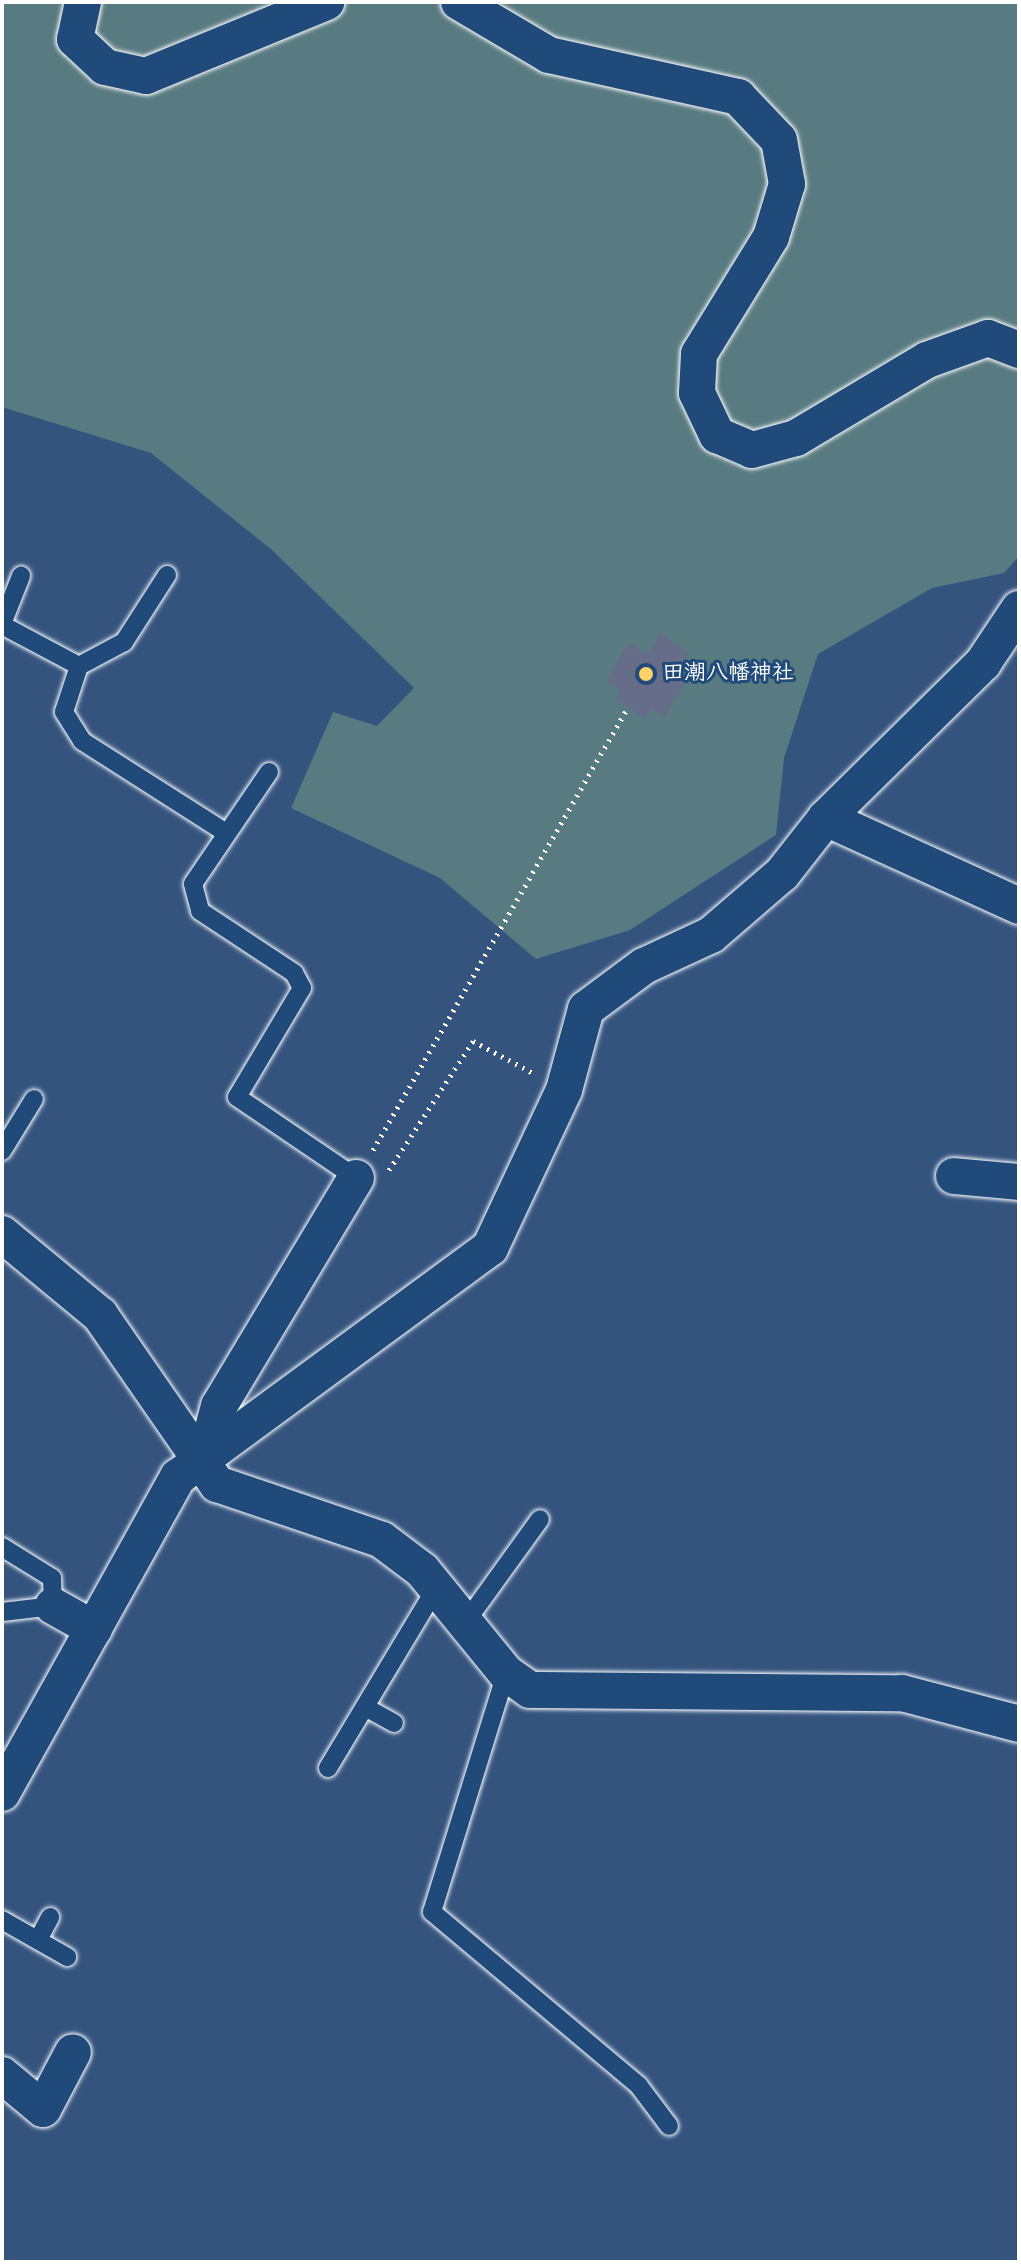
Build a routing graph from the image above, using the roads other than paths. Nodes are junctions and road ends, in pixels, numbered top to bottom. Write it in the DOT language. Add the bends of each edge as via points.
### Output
graph roads {
  1 [pos="83,2"];
  2 [pos="326,2"];
  3 [pos="459,2"];
  4 [pos="1019,350"];
  5 [pos="167,575"];
  6 [pos="21,576"];
  7 [pos="1019,609"];
  8 [pos="2,624"];
  9 [pos="79,666"];
  10 [pos="269,772"];
  11 [pos="826,818"];
  12 [pos="225,832"];
  13 [pos="1019,906"];
  14 [pos="34,1099"];
  15 [pos="2,1151"];
  16 [pos="954,1176"];
  17 [pos="356,1178"];
  18 [pos="1019,1182"];
  19 [pos="2,1234"];
  20 [pos="204,1462"];
  21 [pos="540,1519"];
  22 [pos="2,1547"];
  23 [pos="436,1588"];
  24 [pos="53,1606"];
  25 [pos="2,1612"];
  26 [pos="465,1623"];
  27 [pos="94,1629"];
  28 [pos="506,1673"];
  29 [pos="365,1707"];
  30 [pos="394,1723"];
  31 [pos="1019,1724"];
  32 [pos="328,1768"];
  33 [pos="2,1793"];
  34 [pos="50,1917"];
  35 [pos="2,1920"];
  36 [pos="38,1940"];
  37 [pos="67,1957"];
  38 [pos="73,2052"];
  39 [pos="2,2075"];
  40 [pos="669,2126"];
  1 -- 2 [label="street" via="75,39 105,67 146,76"];
  3 -- 4 [label="street" via="549,55 738,97 779,140 787,184 771,237 699,354 697,393 717,435 752,450 796,438 927,360 988,338"];
  5 -- 9 [label="lane" via="124,642"];
  6 -- 8 [label="lane"];
  7 -- 11 [label="street" via="983,663"];
  8 -- 9 [label="lane"];
  9 -- 12 [label="lane" via="64,712 82,741"];
  10 -- 12 [label="lane" via="244,817"];
  11 -- 13 [label="street"];
  11 -- 20 [label="street" via="782,874 711,935 644,966 586,1009 564,1090 490,1248"];
  12 -- 17 [label="lane" via="193,884 200,911 294,973 302,988 237,1097"];
  14 -- 15 [label="lane"];
  16 -- 18 [label="street"];
  17 -- 20 [label="street" via="219,1406"];
  19 -- 20 [label="street" via="100,1315"];
  20 -- 23 [label="street" via="217,1484 382,1540"];
  20 -- 27 [label="street" via="178,1477"];
  21 -- 26 [label="lane"];
  22 -- 24 [label="lane" via="52,1578"];
  23 -- 26 [label="street"];
  23 -- 29 [label="lane"];
  24 -- 25 [label="lane"];
  24 -- 27 [label="street"];
  26 -- 28 [label="street"];
  27 -- 33 [label="street"];
  28 -- 31 [label="street" via="530,1690 902,1693"];
  28 -- 40 [label="lane" via="432,1912 639,2086"];
  29 -- 30 [label="lane"];
  29 -- 32 [label="lane"];
  34 -- 36 [label="lane"];
  35 -- 36 [label="lane"];
  36 -- 37 [label="lane"];
  38 -- 39 [label="street" via="43,2109"];
}
